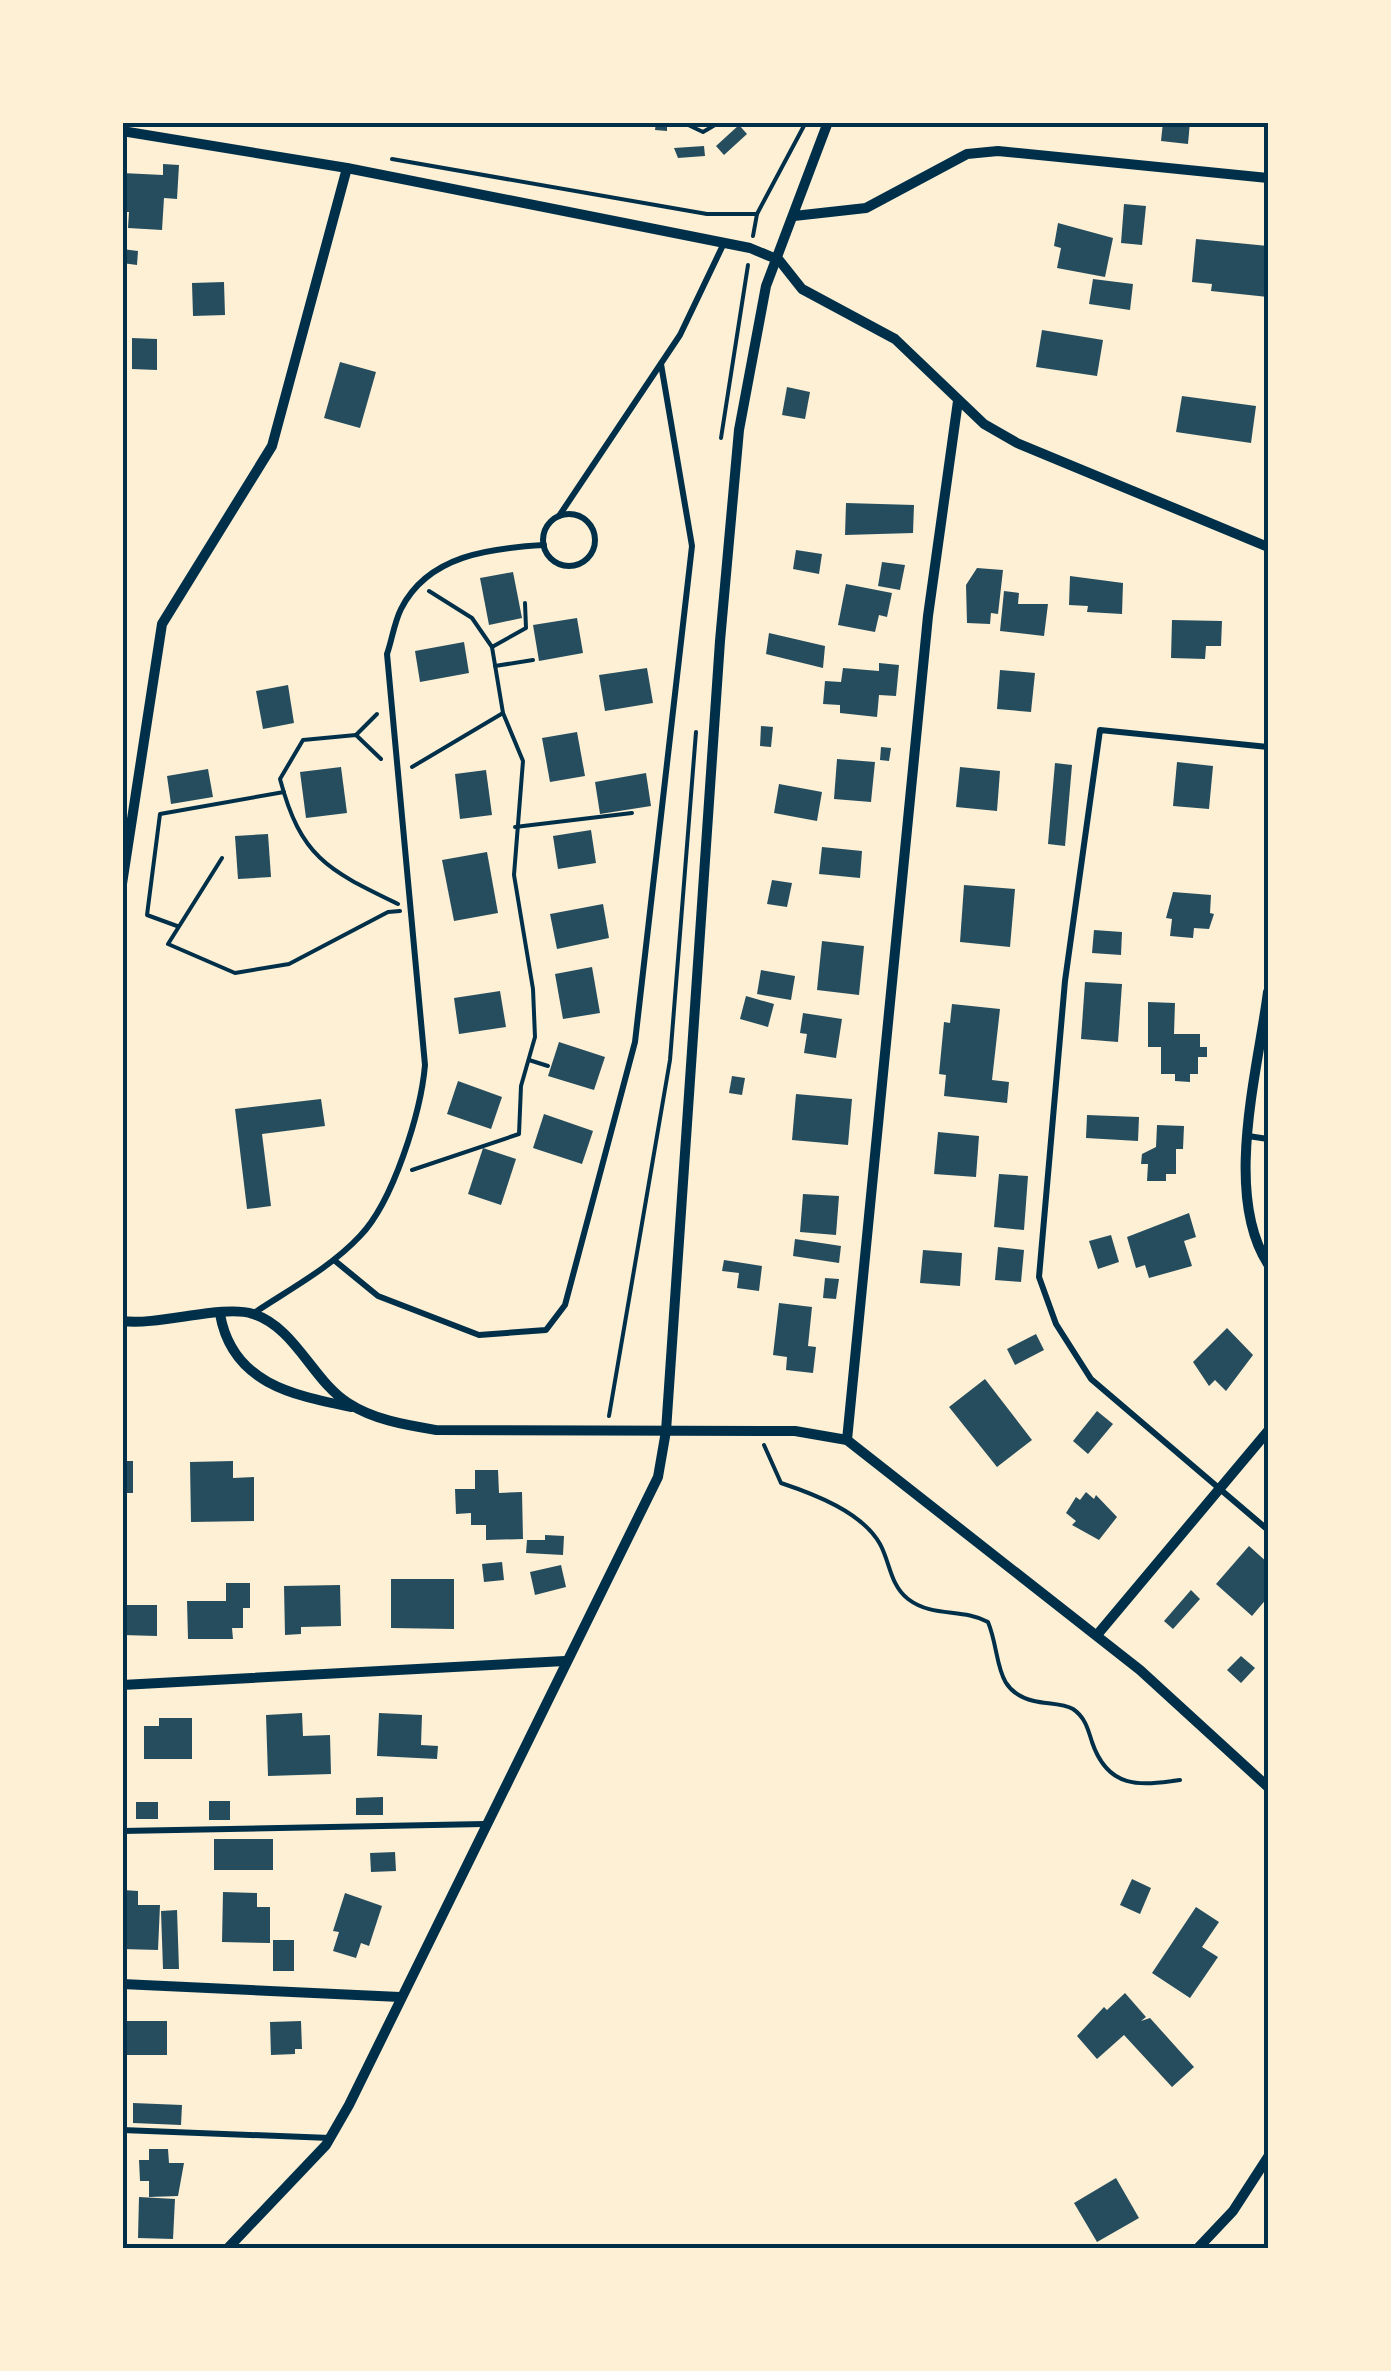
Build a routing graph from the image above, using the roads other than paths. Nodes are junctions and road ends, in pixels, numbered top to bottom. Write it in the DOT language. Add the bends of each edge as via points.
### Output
graph roads {
  1 [pos="828,122"];
  2 [pos="122,131"];
  3 [pos="347,168"];
  4 [pos="1268,178"];
  5 [pos="794,216"];
  6 [pos="724,242"];
  7 [pos="778,260"];
  8 [pos="660,364"];
  9 [pos="958,401"];
  10 [pos="558,516"];
  11 [pos="544,544"];
  12 [pos="1268,547"];
  13 [pos="1268,748"];
  14 [pos="122,884"];
  15 [pos="1268,992"];
  16 [pos="1248,1136"];
  17 [pos="1268,1139"];
  18 [pos="334,1260"];
  19 [pos="1268,1264"];
  20 [pos="253,1313"];
  21 [pos="220,1314"];
  22 [pos="122,1321"];
  23 [pos="357,1408"];
  24 [pos="666,1430"];
  25 [pos="1268,1431"];
  26 [pos="847,1440"];
  27 [pos="1220,1489"];
  28 [pos="1268,1530"];
  29 [pos="1098,1635"];
  30 [pos="565,1661"];
  31 [pos="122,1684"];
  32 [pos="1268,1787"];
  33 [pos="484,1824"];
  34 [pos="122,1831"];
  35 [pos="122,1984"];
  36 [pos="400,1997"];
  37 [pos="122,2130"];
  38 [pos="330,2138"];
  39 [pos="1268,2157"];
  40 [pos="228,2248"];
  41 [pos="1198,2248"];
  1 -- 5 [label="street"];
  2 -- 3 [label="street"];
  3 -- 6 [label="street"];
  3 -- 14 [label="street" via="272,446 162,624"];
  4 -- 5 [label="street" via="998,151 967,154 866,208"];
  5 -- 7 [label="street"];
  6 -- 7 [label="street"];
  6 -- 8 [label="lane"];
  7 -- 9 [label="street" via="802,289 895,340"];
  7 -- 24 [label="street" via="762,304 739,430"];
  8 -- 10 [label="lane"];
  8 -- 18 [label="lane" via="692,546 636,1042 565,1305 546,1330 479,1334 378,1296"];
  9 -- 12 [label="street" via="1017,443"];
  9 -- 26 [label="street" via="928,616"];
  10 -- 11 [label="lane" via="547,526"];
  10 -- 11 [label="lane" via="585,519 595,534 594,550 570,566 554,561"];
  11 -- 18 [label="lane" via="484,549 436,570 402,607 387,654 425,1065 421,1104 394,1177 364,1234"];
  13 -- 27 [label="lane" via="1100,730 1065,981 1038,1277 1056,1324 1091,1379"];
  15 -- 16 [label="street"];
  16 -- 17 [label="lane"];
  16 -- 19 [label="street" via="1250,1218"];
  18 -- 20 [label="lane"];
  20 -- 21 [label="street"];
  20 -- 23 [label="street"];
  21 -- 22 [label="street"];
  21 -- 23 [label="street" via="234,1354 260,1380 286,1394"];
  23 -- 24 [label="street" via="436,1430"];
  24 -- 26 [label="street" via="760,1430"];
  24 -- 30 [label="street" via="650,1500"];
  25 -- 27 [label="street"];
  26 -- 29 [label="street"];
  27 -- 28 [label="lane"];
  27 -- 29 [label="street"];
  29 -- 32 [label="street"];
  30 -- 31 [label="street"];
  30 -- 33 [label="street"];
  33 -- 34 [label="lane"];
  33 -- 36 [label="street"];
  35 -- 36 [label="street"];
  36 -- 38 [label="street"];
  37 -- 38 [label="lane"];
  38 -- 40 [label="street"];
  39 -- 41 [label="street" via="1233,2211"];
}
